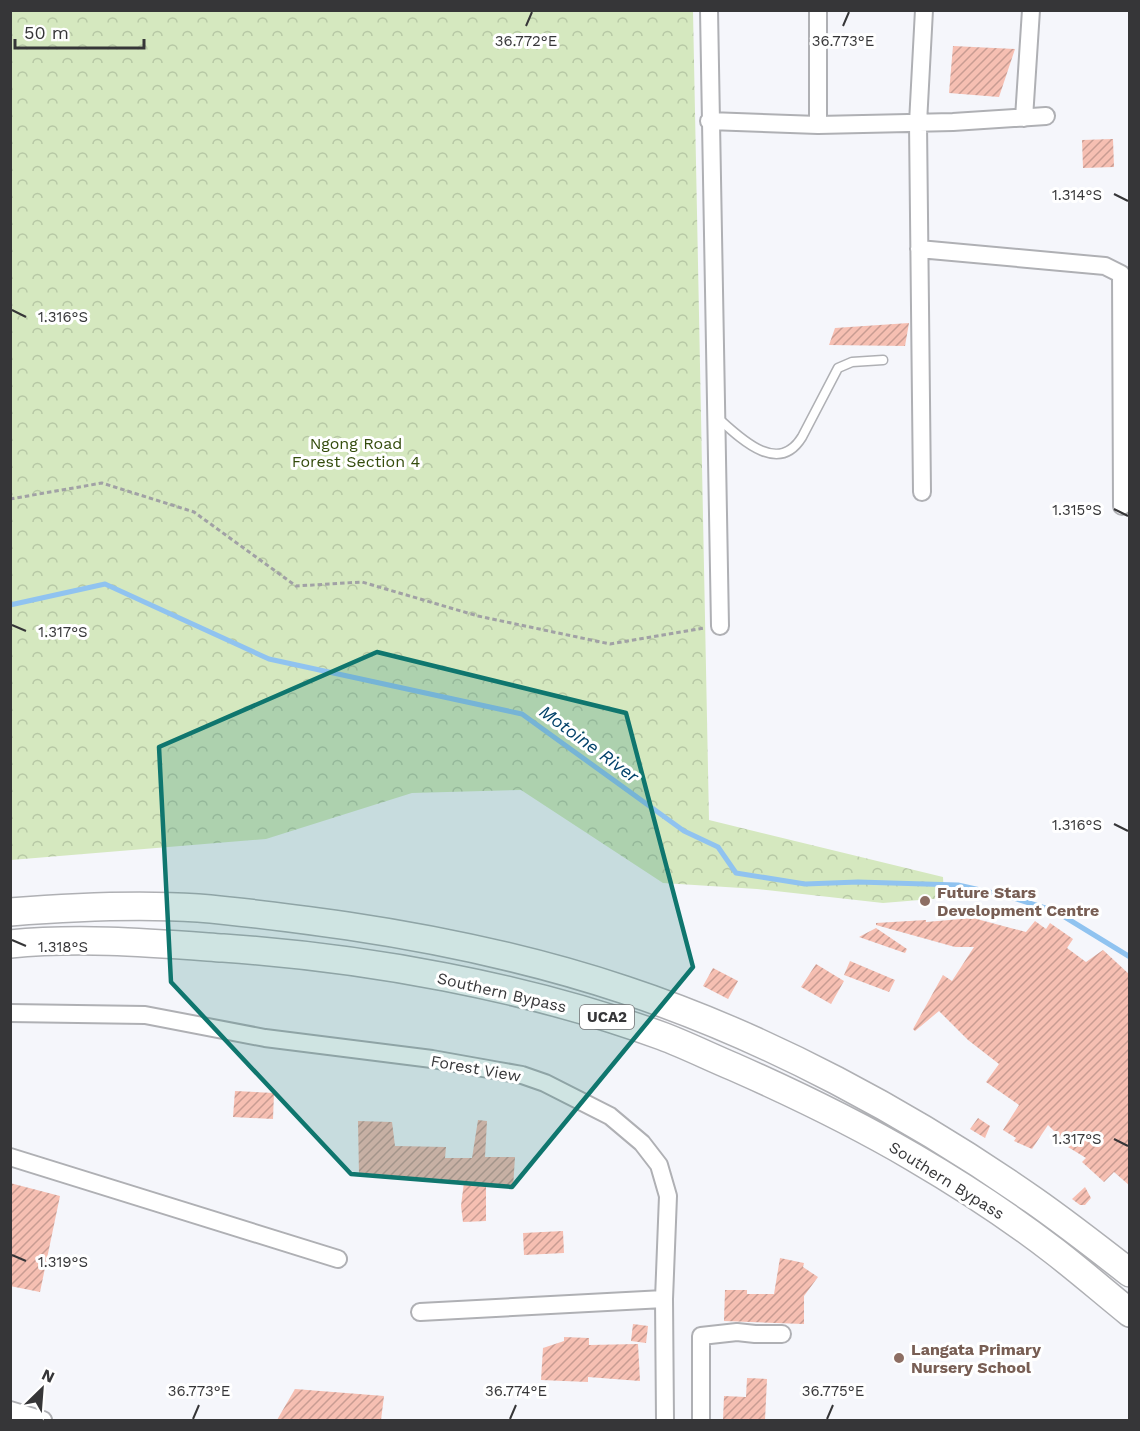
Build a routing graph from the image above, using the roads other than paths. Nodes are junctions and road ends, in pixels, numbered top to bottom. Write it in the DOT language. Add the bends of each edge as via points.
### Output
graph roads {
  1 [pos="709,10"];
  2 [pos="818,10"];
  3 [pos="924,10"];
  4 [pos="1031,10"];
  5 [pos="1046,116"];
  6 [pos="1024,118"];
  7 [pos="709,121"];
  8 [pos="918,123"];
  9 [pos="818,125"];
  10 [pos="919,249"];
  11 [pos="883,360"];
  12 [pos="716,415"];
  13 [pos="922,492"];
  14 [pos="1122,506"];
  15 [pos="720,626"];
  16 [pos="10,912"];
  17 [pos="10,944"];
  18 [pos="10,1013"];
  19 [pos="10,1157"];
  20 [pos="338,1259"];
  21 [pos="1130,1273"];
  22 [pos="664,1299"];
  23 [pos="420,1312"];
  24 [pos="1130,1312"];
  25 [pos="782,1334"];
  26 [pos="10,1410"];
  27 [pos="43,1420"];
  28 [pos="665,1420"];
  29 [pos="701,1420"];
  1 -- 7 [label="street"];
  2 -- 9 [label="street"];
  3 -- 8 [label="street"];
  4 -- 6 [label="street"];
  5 -- 6 [label="street"];
  6 -- 8 [label="street"];
  7 -- 9 [label="street"];
  7 -- 12 [label="street"];
  8 -- 9 [label="street"];
  8 -- 10 [label="street"];
  10 -- 13 [label="street"];
  10 -- 14 [label="street" via="1105,266 1121,274"];
  11 -- 12 [label="lane" via="840,366 802,437 788,451 768,453 756,449"];
  12 -- 15 [label="street"];
  16 -- 21 [label="highway, Southern Bypass / UCA2" via="152,906 275,915 521,959 624,989 758,1043 926,1131 1035,1201"];
  17 -- 24 [label="highway, Southern Bypass / UCA2" via="142,942 277,951 447,978 598,1014 760,1078 914,1157 1053,1250"];
  18 -- 22 [label="street, Forest View" via="145,1015 265,1038 432,1059 522,1075 544,1083 610,1116 642,1143 659,1165 668,1196"];
  19 -- 20 [label="street"];
  22 -- 23 [label="street"];
  22 -- 28 [label="street, Forest View"];
  25 -- 29 [label="street" via="737,1332 701,1336"];
  26 -- 27 [label="street"];
}
